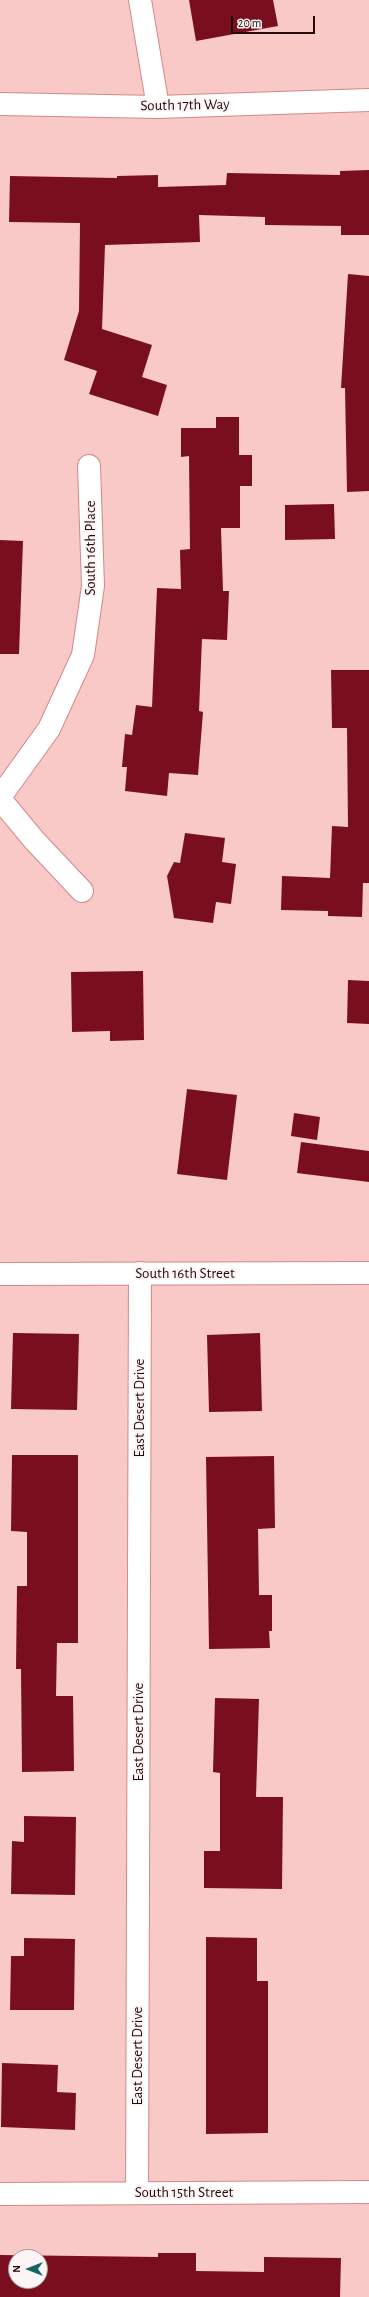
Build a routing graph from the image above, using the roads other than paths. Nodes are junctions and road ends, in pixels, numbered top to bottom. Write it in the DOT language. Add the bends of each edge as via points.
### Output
graph roads {
  1 [pos="140,0"];
  2 [pos="369,100"];
  3 [pos="0,104"];
  4 [pos="158,107"];
  5 [pos="89,466"];
  6 [pos="0,798"];
  7 [pos="82,891"];
  8 [pos="140,1273"];
  9 [pos="369,1273"];
  10 [pos="0,1274"];
  11 [pos="136,2192"];
  12 [pos="369,2192"];
  13 [pos="0,2194"];
  1 -- 4 [label="street"];
  2 -- 4 [label="street, South 17th Way"];
  3 -- 4 [label="street, South 17th Way"];
  5 -- 6 [label="street, South 16th Place" via="93,586 83,655 49,730"];
  6 -- 7 [label="street, South 16th Place" via="34,840"];
  8 -- 9 [label="street, South 16th Street"];
  8 -- 10 [label="street, South 16th Street"];
  8 -- 11 [label="street, East Desert Drive"];
  11 -- 12 [label="street, South 15th Street"];
  11 -- 13 [label="street, South 15th Street"];
}
